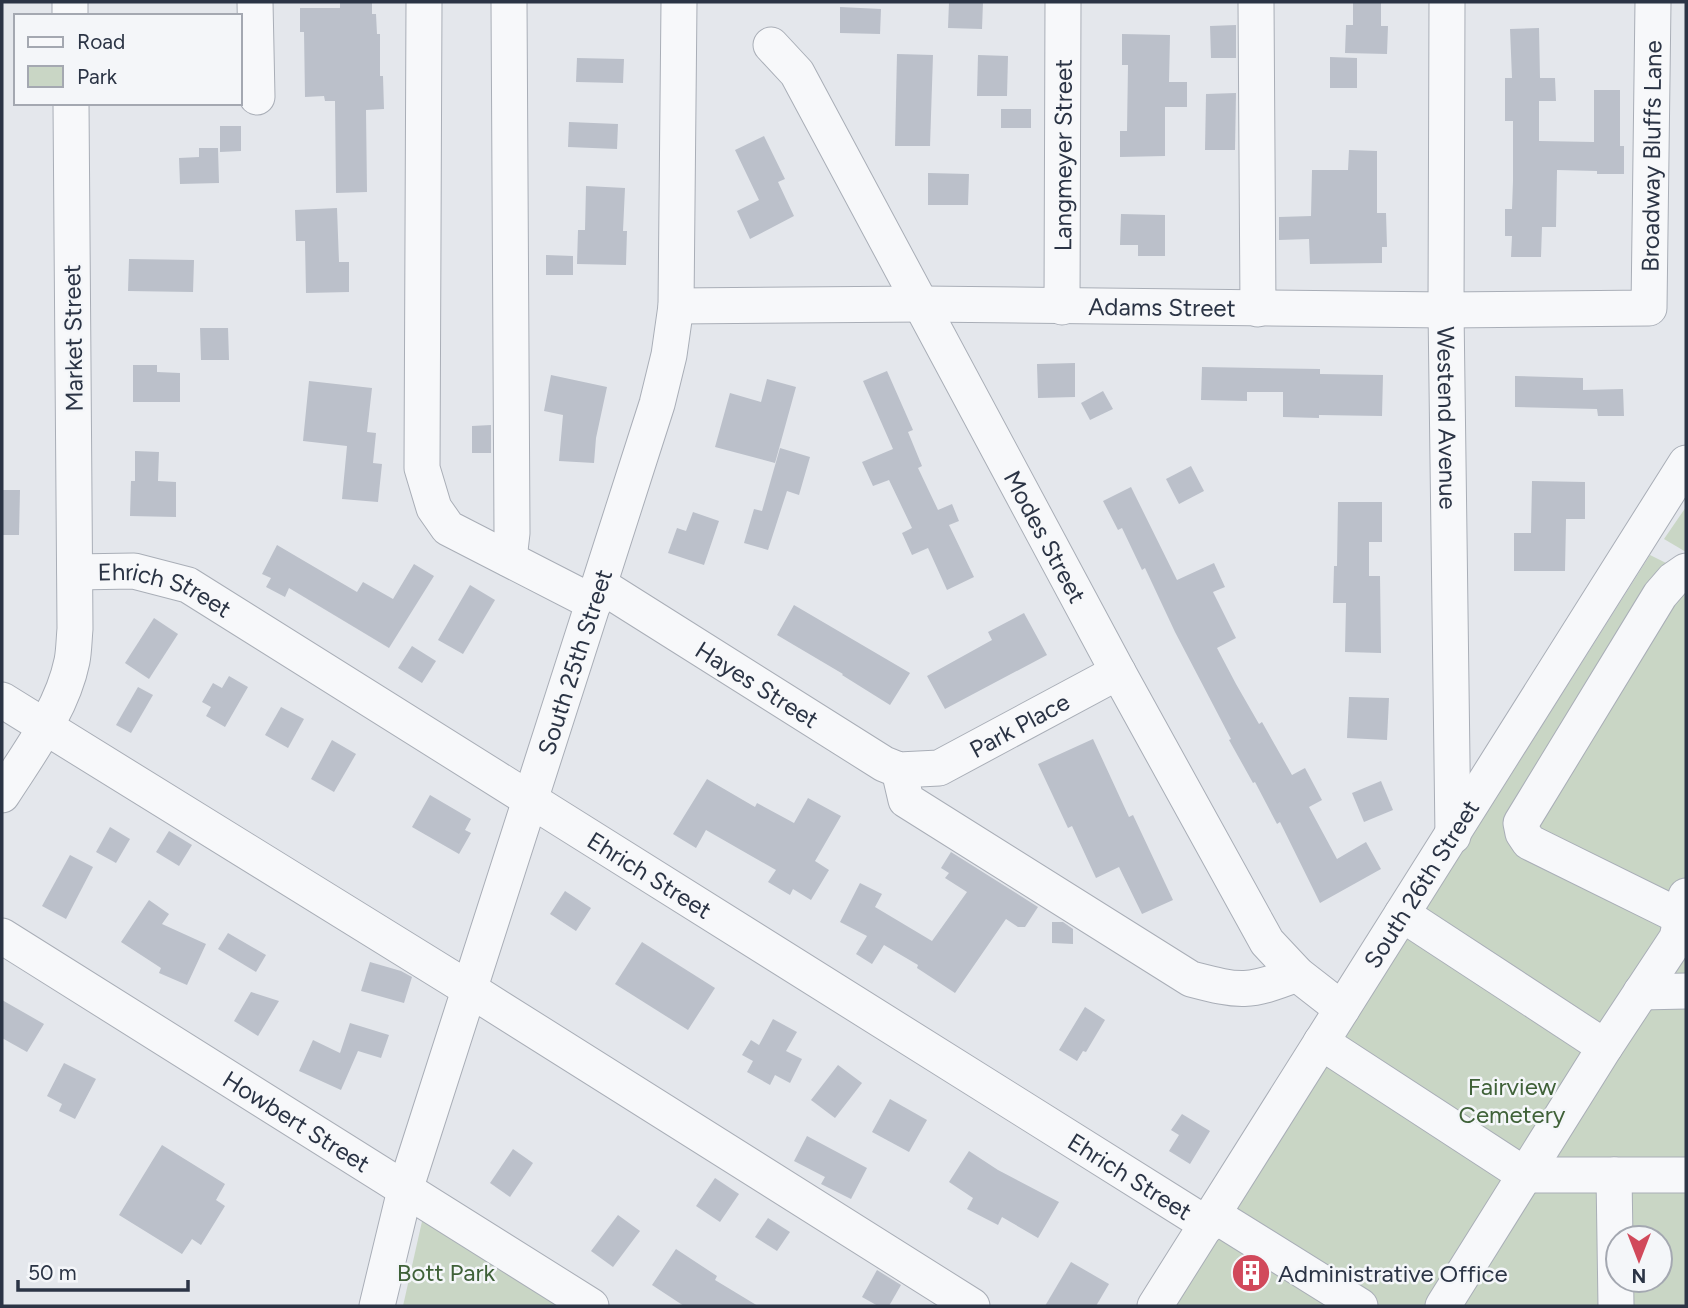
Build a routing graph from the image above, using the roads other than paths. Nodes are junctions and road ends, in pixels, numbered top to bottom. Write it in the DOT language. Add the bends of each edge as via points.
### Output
graph roads {
  1 [pos="255,2"];
  2 [pos="424,2"];
  3 [pos="509,2"];
  4 [pos="679,2"];
  5 [pos="1063,2"];
  6 [pos="1256,2"];
  7 [pos="1447,2"];
  8 [pos="1653,2"];
  9 [pos="771,45"];
  10 [pos="257,97"];
  11 [pos="71,105"];
  12 [pos="922,304"];
  13 [pos="676,306"];
  14 [pos="1062,307"];
  15 [pos="1649,308"];
  16 [pos="1258,309"];
  17 [pos="1446,310"];
  18 [pos="1686,463"];
  19 [pos="509,559"];
  20 [pos="75,572"];
  21 [pos="1686,572"];
  22 [pos="597,594"];
  23 [pos="1118,672"];
  24 [pos="2,700"];
  25 [pos="44,727"];
  26 [pos="908,770"];
  27 [pos="2,795"];
  28 [pos="529,800"];
  29 [pos="1453,836"];
  30 [pos="1684,906"];
  31 [pos="1402,914"];
  32 [pos="2,936"];
  33 [pos="1297,974"];
  34 [pos="469,989"];
  35 [pos="1686,991"];
  36 [pos="1641,992"];
  37 [pos="1342,1009"];
  38 [pos="1321,1042"];
  39 [pos="1605,1047"];
  40 [pos="1525,1175"];
  41 [pos="1614,1175"];
  42 [pos="1686,1175"];
  43 [pos="405,1190"];
  44 [pos="1211,1220"];
  45 [pos="377,1306"];
  46 [pos="591,1306"];
  47 [pos="972,1306"];
  48 [pos="1155,1306"];
  49 [pos="1360,1306"];
  50 [pos="1443,1306"];
  51 [pos="1616,1306"];
  1 -- 10 [label="street"];
  2 -- 19 [label="street, Hayes Street" via="422,468 434,508 448,528"];
  3 -- 19 [label="street"];
  4 -- 13 [label="street, South 25th Street"];
  5 -- 14 [label="street, Langmeyer Street"];
  6 -- 16 [label="street"];
  7 -- 17 [label="street, Westend Avenue"];
  8 -- 15 [label="street, Broadway Bluffs Lane"];
  9 -- 12 [label="street, Modes Street" via="797,73"];
  11 -- 20 [label="street, Market Street"];
  12 -- 13 [label="street, Adams Street"];
  12 -- 14 [label="street, Adams Street"];
  12 -- 23 [label="street, Modes Street"];
  13 -- 22 [label="street, South 25th Street" via="657,404"];
  14 -- 16 [label="street, Adams Street"];
  15 -- 17 [label="street, Adams Street"];
  16 -- 17 [label="street, Adams Street"];
  17 -- 29 [label="street, Westend Avenue"];
  18 -- 29 [label="street, South 26th Street"];
  19 -- 22 [label="street, Hayes Street"];
  20 -- 25 [label="street, Market Street" via="72,662"];
  20 -- 28 [label="street, Ehrich Street" via="134,571 188,585"];
  21 -- 30 [label="street" via="1660,595 1521,823 1529,842"];
  22 -- 26 [label="street, Hayes Street" via="884,764"];
  22 -- 28 [label="street, South 25th Street"];
  23 -- 26 [label="street, Park Place" via="939,768"];
  23 -- 33 [label="street, Modes Street" via="1267,942"];
  24 -- 25 [label="street"];
  25 -- 27 [label="street, Market Street"];
  25 -- 34 [label="street"];
  26 -- 33 [label="street" via="906,800 1191,979 1240,990 1264,987"];
  28 -- 34 [label="street, South 25th Street"];
  28 -- 44 [label="street, Ehrich Street"];
  29 -- 31 [label="street, South 26th Street"];
  30 -- 36 [label="street" via="1677,938"];
  31 -- 37 [label="street, South 26th Street"];
  31 -- 39 [label="street"];
  32 -- 43 [label="street, Howbert Street"];
  33 -- 37 [label="street, Modes Street"];
  34 -- 43 [label="street, South 25th Street"];
  34 -- 47 [label="street"];
  35 -- 36 [label="street"];
  36 -- 39 [label="street"];
  37 -- 38 [label="street, South 26th Street"];
  38 -- 40 [label="street"];
  38 -- 44 [label="street, South 26th Street"];
  39 -- 40 [label="street"];
  40 -- 41 [label="street"];
  40 -- 50 [label="street"];
  41 -- 42 [label="street"];
  41 -- 51 [label="street"];
  43 -- 45 [label="street, South 25th Street"];
  43 -- 46 [label="street, Howbert Street"];
  44 -- 48 [label="street, South 26th Street"];
  44 -- 49 [label="street, Ehrich Street"];
}
